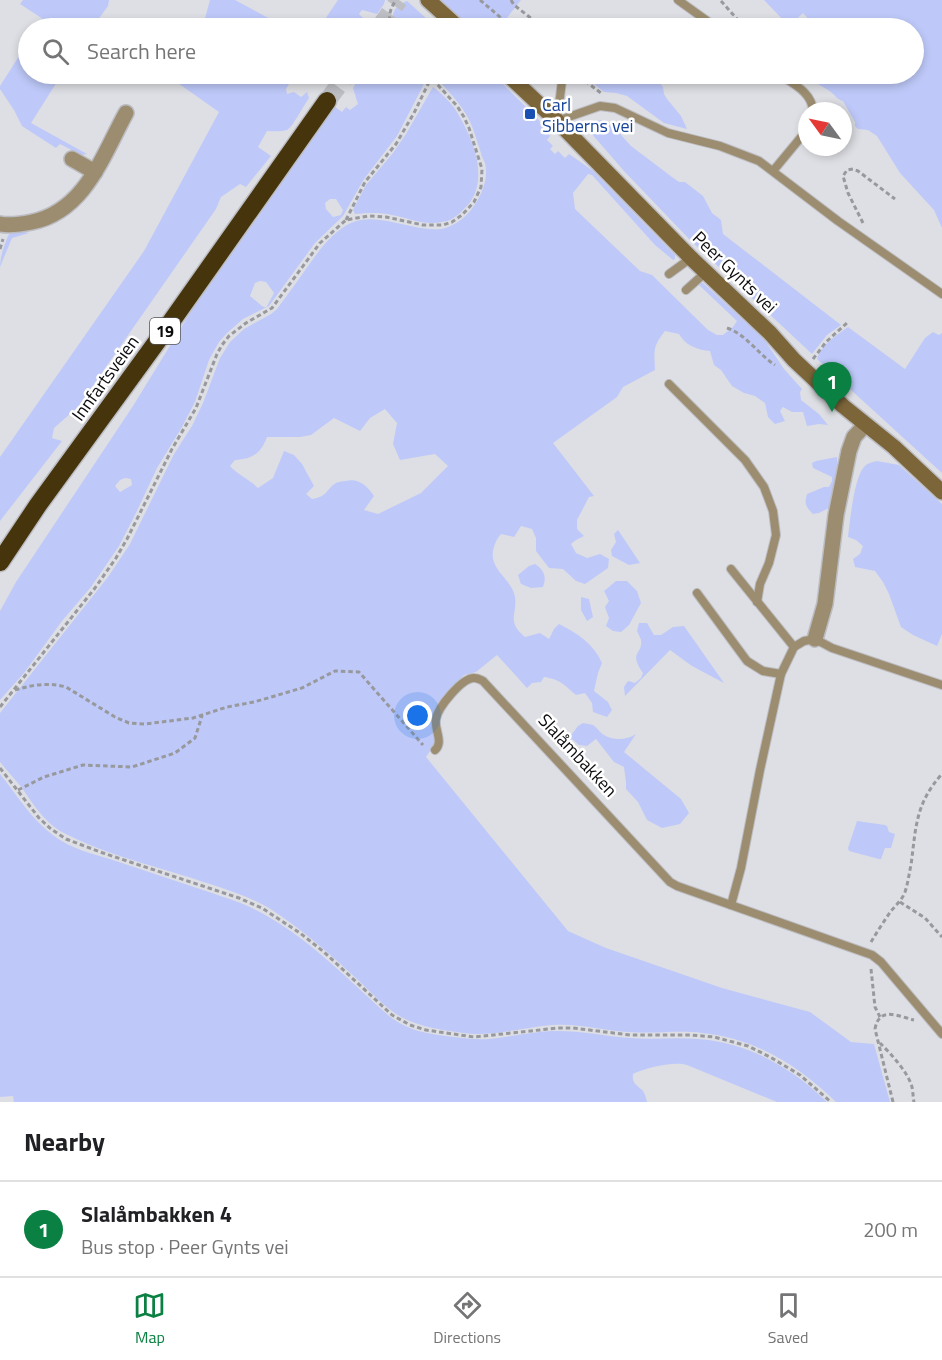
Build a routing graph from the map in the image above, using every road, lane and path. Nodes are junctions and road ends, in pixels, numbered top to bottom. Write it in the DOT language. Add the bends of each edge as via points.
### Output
graph roads {
  1 [pos="396,0"];
  2 [pos="428,0"];
  3 [pos="480,0"];
  4 [pos="511,0"];
  5 [pos="678,0"];
  6 [pos="721,1"];
  7 [pos="389,18"];
  8 [pos="448,18"];
  9 [pos="501,18"];
  10 [pos="531,18"];
  11 [pos="703,18"];
  12 [pos="736,18"];
  13 [pos="428,84"];
  14 [pos="437,84"];
  15 [pos="517,84"];
  16 [pos="562,84"];
  17 [pos="589,84"];
  18 [pos="793,84"];
  19 [pos="606,95"];
  20 [pos="327,101"];
  21 [pos="812,102"];
  22 [pos="126,113"];
  23 [pos="557,122"];
  24 [pos="798,140"];
  25 [pos="72,159"];
  26 [pos="773,171"];
  27 [pos="95,172"];
  28 [pos="895,199"];
  29 [pos="345,219"];
  30 [pos="0,224"];
  31 [pos="862,237"];
  32 [pos="691,258"];
  33 [pos="706,272"];
  34 [pos="669,274"];
  35 [pos="686,290"];
  36 [pos="942,294"];
  37 [pos="847,323"];
  38 [pos="727,328"];
  39 [pos="813,359"];
  40 [pos="780,369"];
  41 [pos="669,384"];
  42 [pos="865,425"];
  43 [pos="942,492"];
  44 [pos="1,563"];
  45 [pos="731,569"];
  46 [pos="697,593"];
  47 [pos="757,602"];
  48 [pos="815,639"];
  49 [pos="794,647"];
  50 [pos="781,674"];
  51 [pos="942,685"];
  52 [pos="13,690"];
  53 [pos="0,707"];
  54 [pos="202,716"];
  55 [pos="435,750"];
  56 [pos="0,768"];
  57 [pos="942,774"];
  58 [pos="18,790"];
  59 [pos="900,902"];
  60 [pos="731,905"];
  61 [pos="942,937"];
  62 [pos="869,953"];
  63 [pos="880,1017"];
  64 [pos="933,1024"];
  65 [pos="942,1034"];
  66 [pos="878,1042"];
  67 [pos="831,1102"];
  68 [pos="893,1102"];
  69 [pos="914,1102"];
  1 -- 7 [label="path"];
  2 -- 8 [label="street"];
  3 -- 9 [label="path"];
  4 -- 10 [label="path"];
  5 -- 11 [label="lane"];
  6 -- 12 [label="path"];
  13 -- 29 [label="path" via="396,144 365,182"];
  14 -- 29 [label="path" via="457,106 469,128 482,169 481,187 474,202 462,215 443,225 386,217"];
  15 -- 23 [label="street, Peer Gynts vei"];
  16 -- 23 [label="lane"];
  17 -- 19 [label="path"];
  18 -- 21 [label="lane"];
  20 -- 44 [label="highway, Innfartsveien / 19" via="38,505"];
  22 -- 27 [label="street"];
  23 -- 26 [label="lane" via="600,106 615,108 668,133 759,161"];
  23 -- 32 [label="street, Peer Gynts vei"];
  24 -- 26 [label="lane"];
  25 -- 27 [label="street"];
  26 -- 31 [label="lane"];
  27 -- 30 [label="street" via="80,195 57,213 41,221"];
  28 -- 31 [label="path" via="858,171 847,170 843,176 848,193 867,230"];
  29 -- 52 [label="path" via="320,243 272,308 246,323 222,345 200,399 127,539 95,588"];
  31 -- 36 [label="lane"];
  32 -- 33 [label="street, Peer Gynts vei"];
  32 -- 34 [label="lane"];
  33 -- 35 [label="lane"];
  33 -- 42 [label="street, Peer Gynts vei"];
  37 -- 39 [label="path"];
  38 -- 40 [label="path" via="744,337"];
  41 -- 47 [label="lane" via="745,460 764,487 776,535"];
  42 -- 43 [label="street, Peer Gynts vei"];
  42 -- 48 [label="street" via="854,437 849,451 825,604"];
  45 -- 47 [label="lane"];
  46 -- 50 [label="lane" via="747,661 763,671"];
  47 -- 49 [label="lane"];
  48 -- 49 [label="lane"];
  48 -- 51 [label="lane"];
  49 -- 50 [label="lane"];
  50 -- 60 [label="lane"];
  52 -- 53 [label="path"];
  52 -- 54 [label="path" via="58,684 129,723"];
  54 -- 55 [label="path" via="302,688 335,671 360,672 427,749"];
  54 -- 58 [label="path" via="195,738 175,753 132,767 83,765"];
  55 -- 60 [label="lane, Slalåmbakken" via="439,744 435,726 440,708 464,682 477,677 664,877 677,886"];
  56 -- 58 [label="path"];
  57 -- 59 [label="path" via="917,818 909,878"];
  58 -- 67 [label="path" via="44,824 66,839 262,908 300,933 410,1025 474,1037 565,1028 630,1035 714,1037 748,1046 780,1062"];
  59 -- 61 [label="path" via="925,918"];
  59 -- 62 [label="path" via="883,922"];
  60 -- 62 [label="lane, Slalåmbakken"];
  62 -- 63 [label="path" via="875,1008"];
  62 -- 64 [label="lane, Slalåmbakken"];
  63 -- 64 [label="path" via="891,1014"];
  63 -- 66 [label="path" via="875,1029"];
  64 -- 65 [label="lane, Slalåmbakken"];
  66 -- 68 [label="path"];
  66 -- 69 [label="path" via="908,1079"];
}
